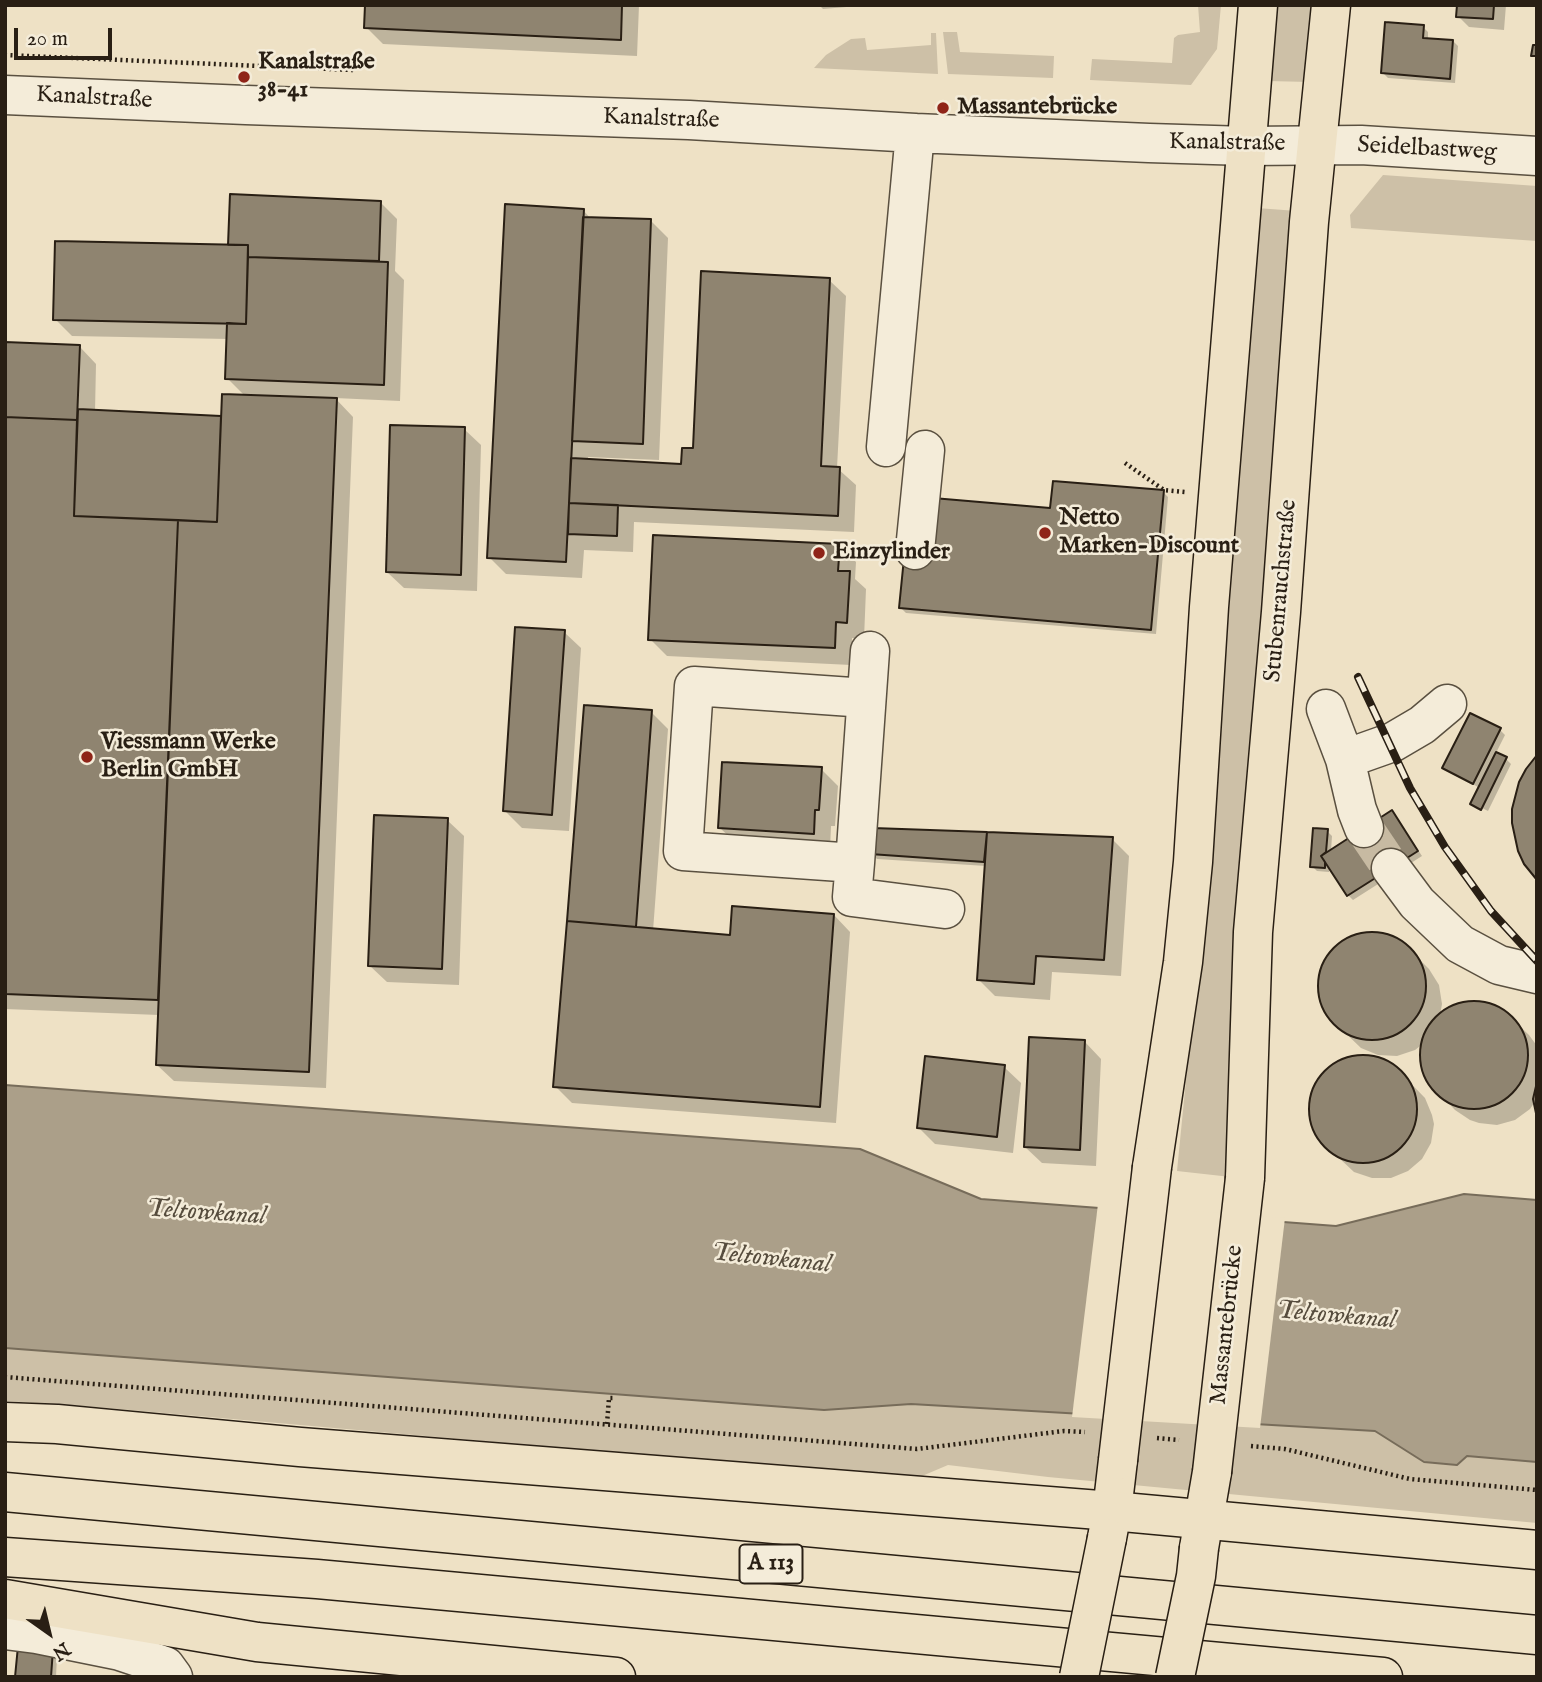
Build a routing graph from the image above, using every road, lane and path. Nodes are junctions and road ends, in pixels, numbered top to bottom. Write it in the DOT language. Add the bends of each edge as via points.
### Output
graph roads {
  1 [pos="1258,5"];
  2 [pos="1331,5"];
  3 [pos="5,95"];
  4 [pos="915,133"];
  5 [pos="1317,145"];
  6 [pos="1246,146"];
  7 [pos="1537,156"];
  8 [pos="886,447"];
  9 [pos="925,450"];
  10 [pos="1125,463"];
  11 [pos="1188,492"];
  12 [pos="915,550"];
  13 [pos="870,651"];
  14 [pos="866,698"];
  15 [pos="1447,704"];
  16 [pos="1326,709"];
  17 [pos="1345,759"];
  18 [pos="1364,828"];
  19 [pos="855,863"];
  20 [pos="1391,868"];
  21 [pos="945,909"];
  22 [pos="1537,974"];
  23 [pos="1245,1178"];
  24 [pos="5,1377"];
  25 [pos="614,1398"];
  26 [pos="5,1422"];
  27 [pos="607,1424"];
  28 [pos="917,1449"];
  29 [pos="5,1492"];
  30 [pos="1109,1525"];
  31 [pos="1201,1533"];
  32 [pos="1537,1550"];
  33 [pos="5,1557"];
  34 [pos="5,1599"];
  35 [pos="5,1630"];
  36 [pos="1537,1635"];
  37 [pos="173,1677"];
  38 [pos="616,1677"];
  39 [pos="1079,1677"];
  40 [pos="1175,1677"];
  41 [pos="1383,1677"];
  1 -- 6 [label="main road"];
  2 -- 5 [label="main road, Stubenrauchstraße"];
  3 -- 4 [label="street, Kanalstraße" via="716,121"];
  4 -- 6 [label="street, Kanalstraße"];
  4 -- 8 [label="street"];
  5 -- 6 [label="street, Kanalstraße"];
  5 -- 7 [label="street, Seidelbastweg"];
  5 -- 23 [label="main road, Stubenrauchstraße" via="1253,932"];
  6 -- 30 [label="main road, bridge" via="1187,924"];
  9 -- 12 [label="street"];
  10 -- 11 [label="path" via="1164,490"];
  13 -- 14 [label="street"];
  14 -- 19 [label="street"];
  14 -- 19 [label="street" via="695,686 683,851"];
  15 -- 17 [label="street" via="1393,742"];
  16 -- 17 [label="street"];
  17 -- 18 [label="street"];
  19 -- 21 [label="street" via="852,897"];
  20 -- 22 [label="street" via="1417,903 1460,944 1499,965"];
  23 -- 31 [label="main road, Massantebrücke, bridge"];
  24 -- 27 [label="path"];
  25 -- 27 [label="path" via="609,1398"];
  26 -- 30 [label="main road"];
  27 -- 28 [label="path"];
  29 -- 36 [label="main road, A 113"];
  30 -- 31 [label="main road"];
  30 -- 39 [label="main road, bridge"];
  31 -- 32 [label="main road"];
  31 -- 40 [label="main road, bridge"];
  33 -- 41 [label="main road, A 113" via="317,1579"];
  34 -- 38 [label="main road" via="257,1642"];
  35 -- 37 [label="street" via="120,1651 165,1666"];
}
